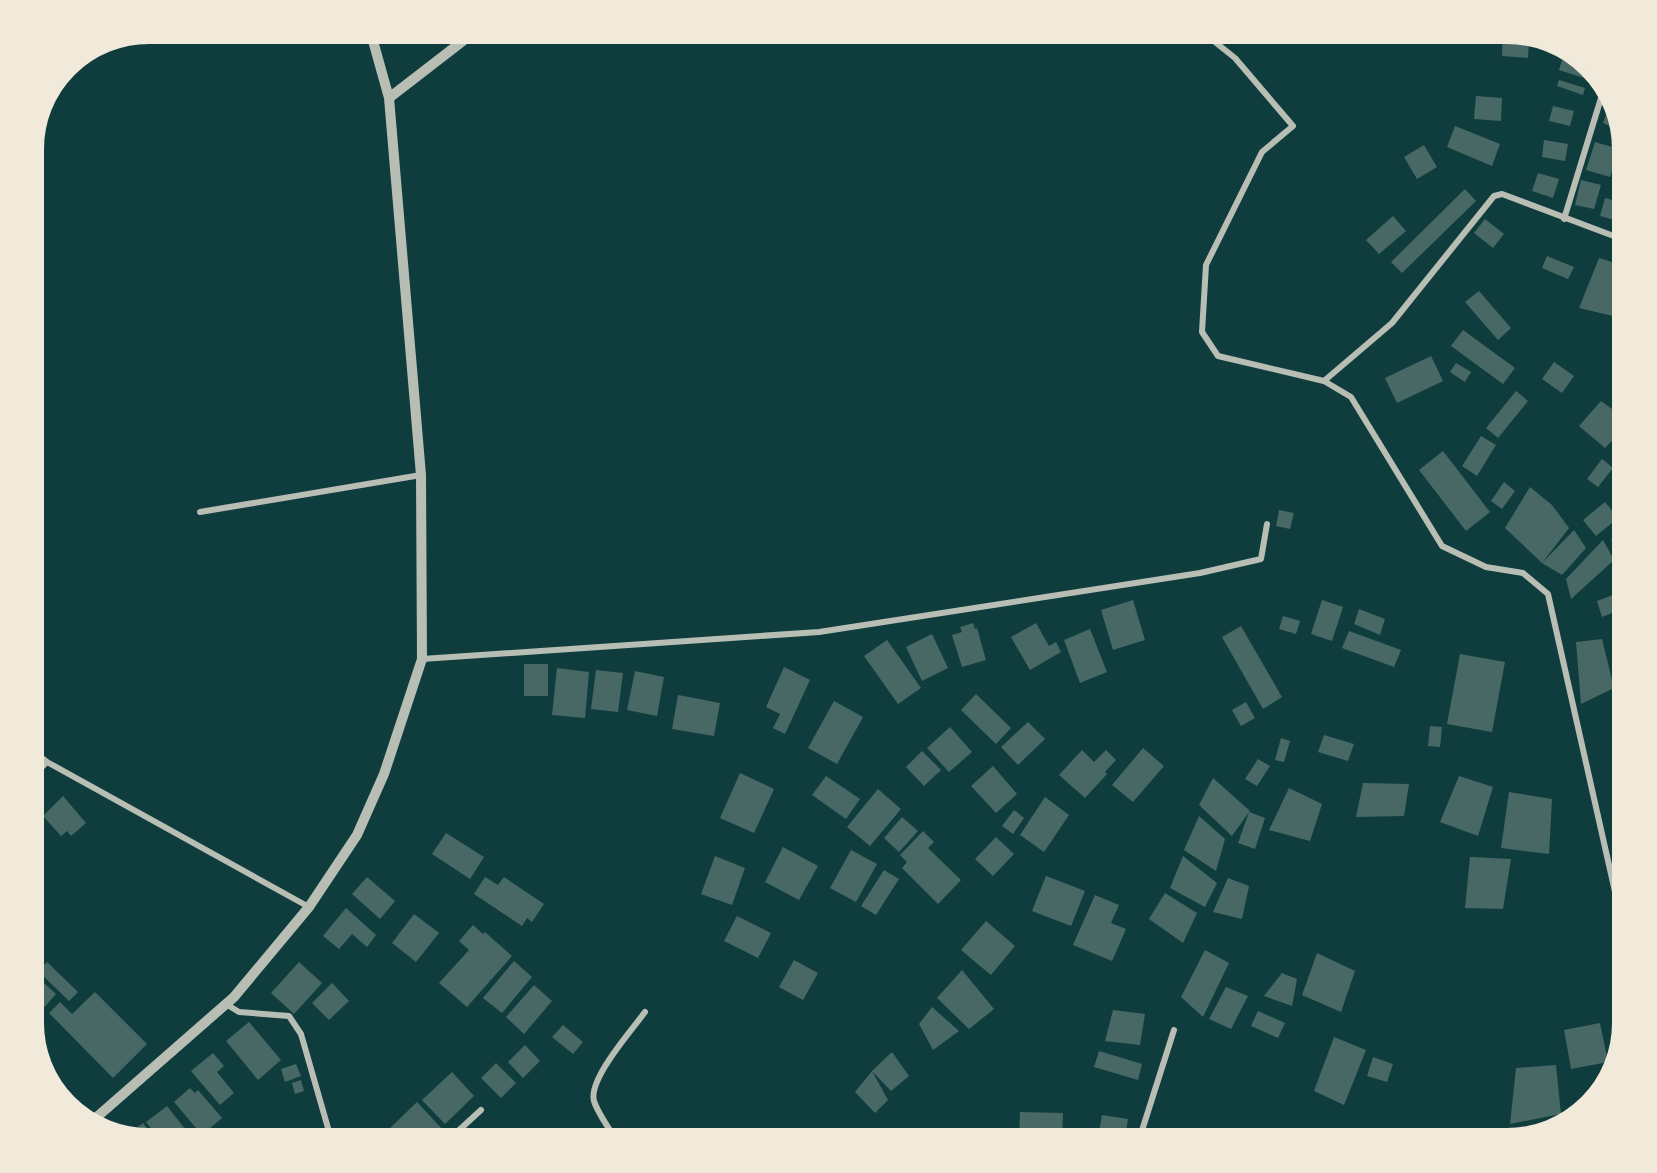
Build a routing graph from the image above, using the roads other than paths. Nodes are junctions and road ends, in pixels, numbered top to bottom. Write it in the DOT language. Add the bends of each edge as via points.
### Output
graph roads {
  1 [pos="373,40"];
  2 [pos="464,40"];
  3 [pos="1212,40"];
  4 [pos="1602,95"];
  5 [pos="389,98"];
  6 [pos="1564,219"];
  7 [pos="1616,237"];
  8 [pos="1324,381"];
  9 [pos="421,475"];
  10 [pos="200,512"];
  11 [pos="1267,524"];
  12 [pos="422,659"];
  13 [pos="41,757"];
  14 [pos="47,762"];
  15 [pos="41,768"];
  16 [pos="1616,896"];
  17 [pos="309,908"];
  18 [pos="226,1004"];
  19 [pos="645,1011"];
  20 [pos="1174,1030"];
  21 [pos="481,1110"];
  22 [pos="96,1118"];
  23 [pos="328,1132"];
  24 [pos="457,1132"];
  25 [pos="612,1132"];
  26 [pos="1142,1132"];
  1 -- 5 [label="street"];
  2 -- 5 [label="street"];
  3 -- 8 [label="street" via="1235,58 1293,126 1262,152 1206,265 1202,332 1218,356"];
  4 -- 6 [label="street"];
  5 -- 9 [label="street"];
  6 -- 7 [label="street"];
  6 -- 8 [label="street" via="1502,194 1494,196 1392,323"];
  8 -- 16 [label="street" via="1351,397 1442,546 1486,567 1523,573 1548,594"];
  9 -- 10 [label="street"];
  9 -- 12 [label="street"];
  11 -- 12 [label="street" via="1261,559 1200,573 819,632"];
  12 -- 17 [label="street" via="384,774 357,835"];
  13 -- 14 [label="street"];
  14 -- 15 [label="street"];
  14 -- 17 [label="street"];
  17 -- 18 [label="street"];
  18 -- 22 [label="street"];
  18 -- 23 [label="street" via="239,1012 289,1017 301,1034"];
  19 -- 25 [label="street" via="599,1077 594,1100"];
  20 -- 26 [label="street"];
  21 -- 24 [label="street"];
}
